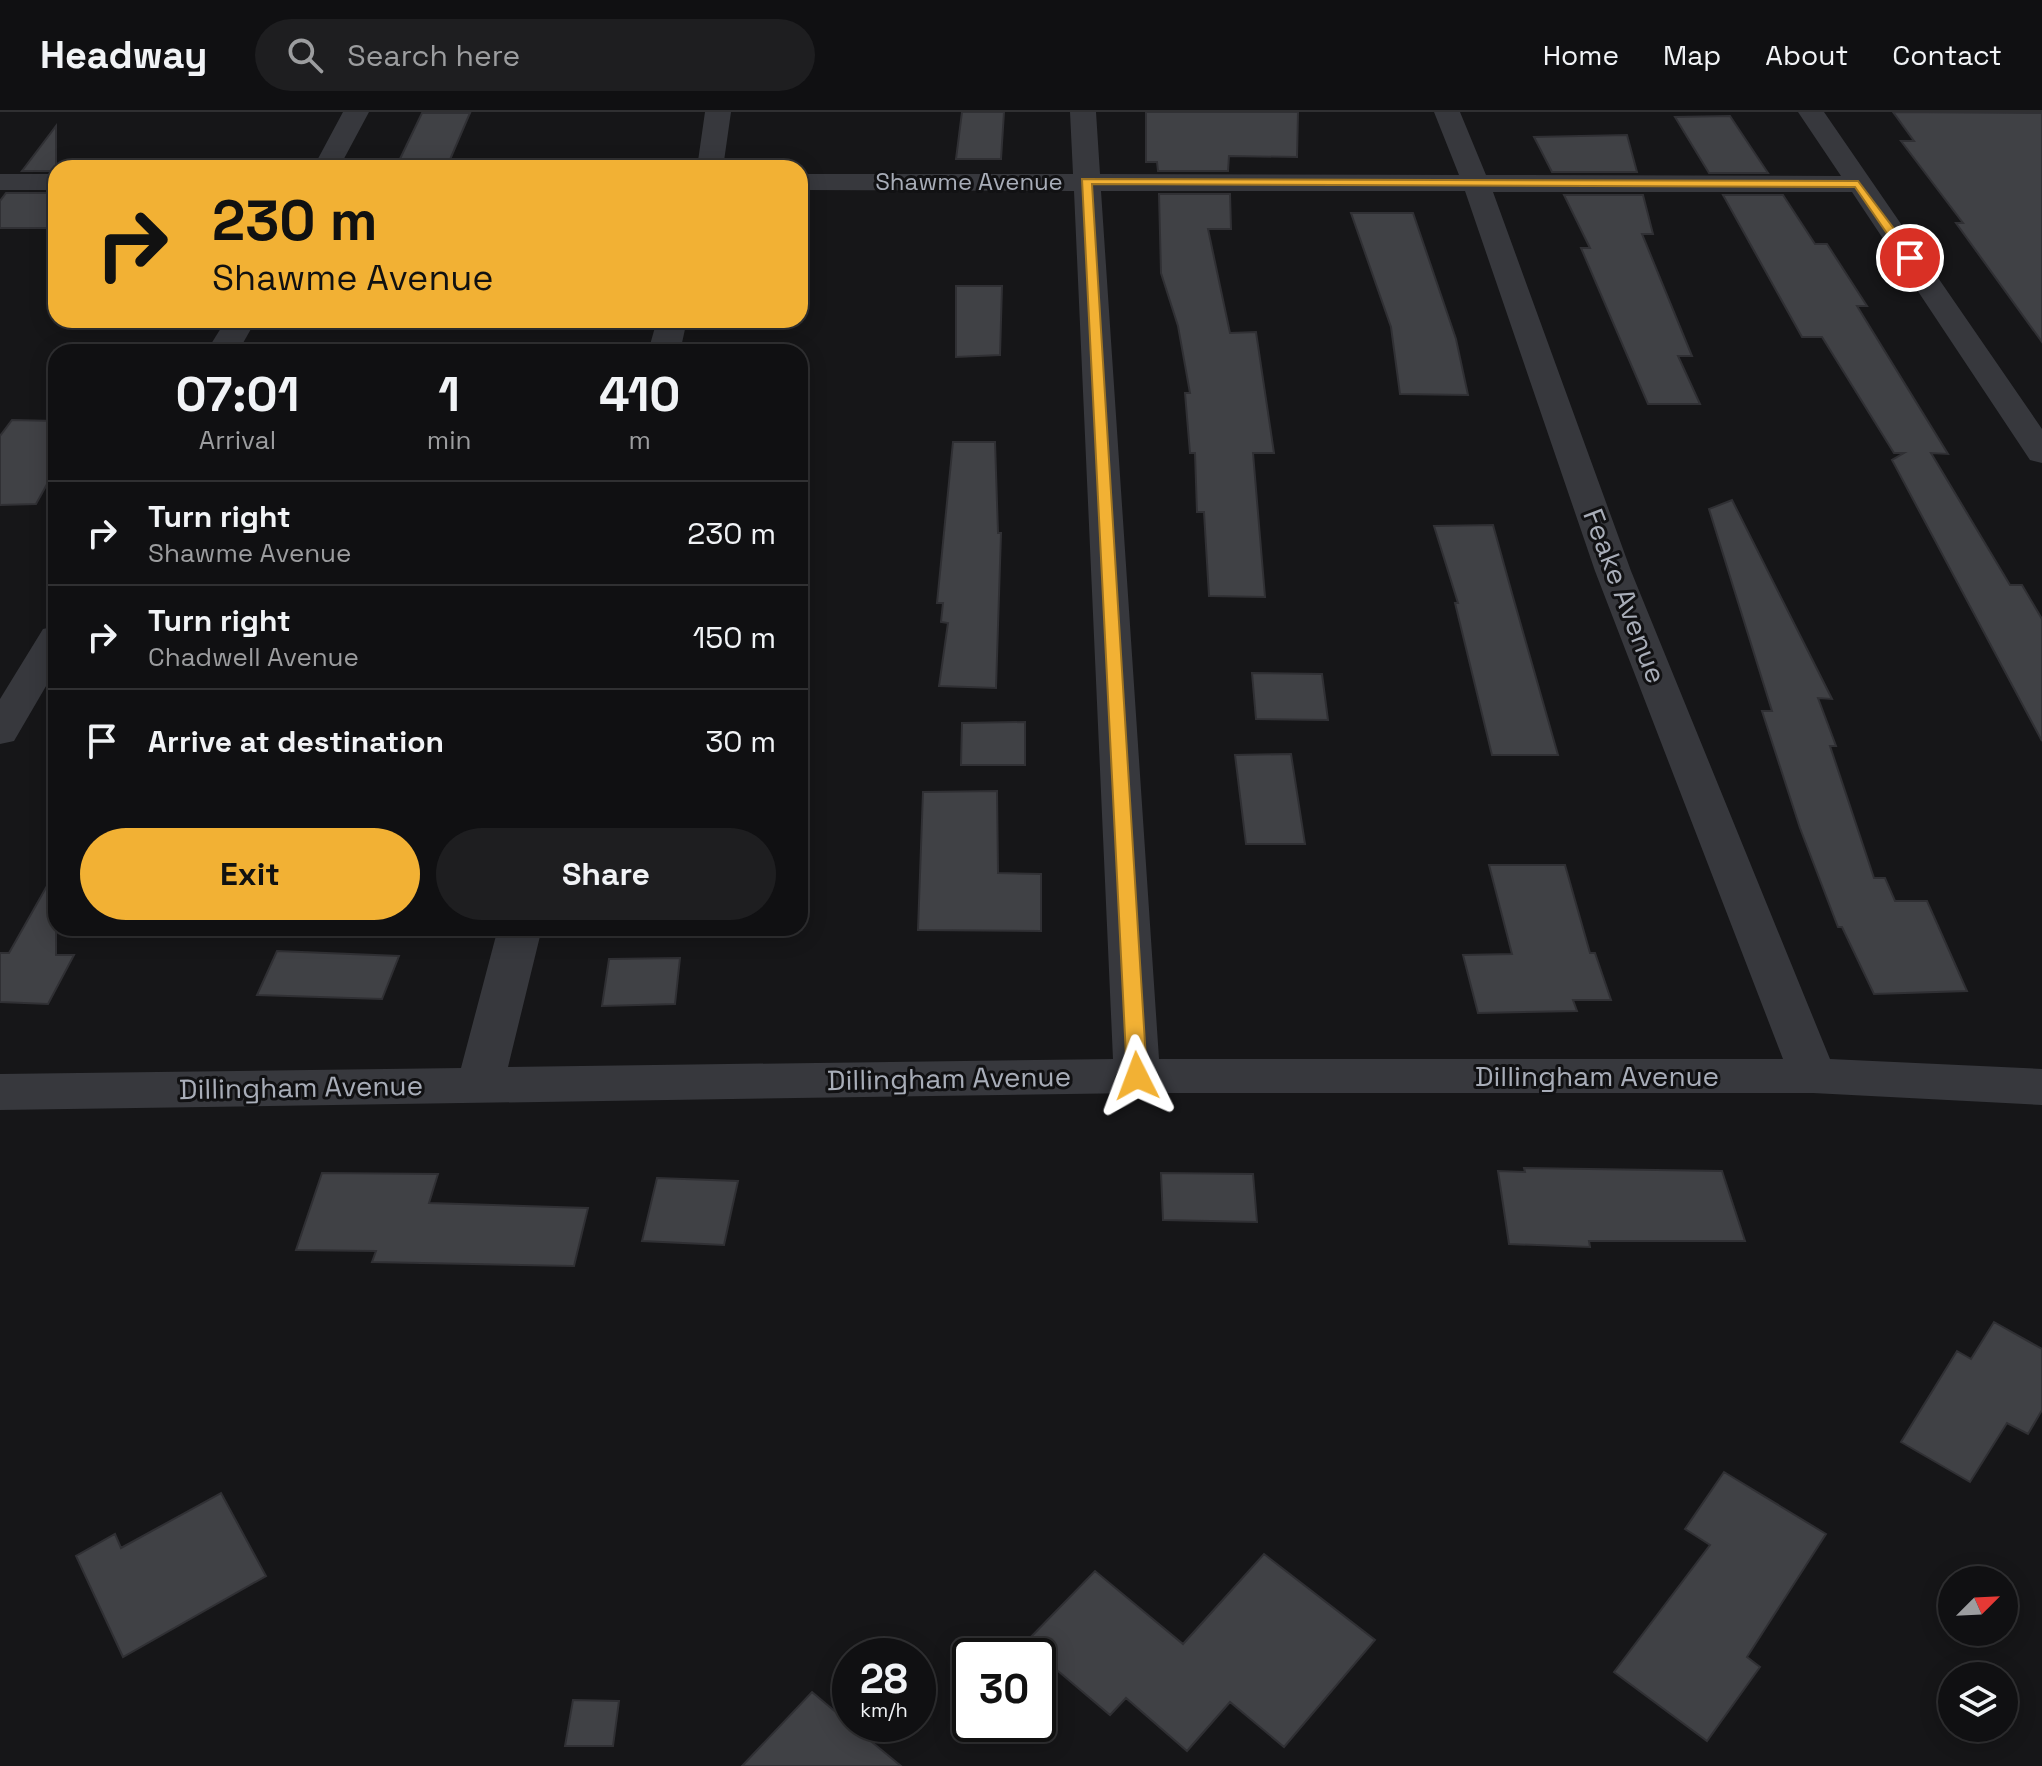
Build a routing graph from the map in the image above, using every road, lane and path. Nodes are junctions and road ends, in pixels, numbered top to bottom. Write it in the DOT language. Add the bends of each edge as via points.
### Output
graph roads {
  1 [pos="356,112"];
  2 [pos="718,112"];
  3 [pos="1083,112"];
  4 [pos="1447,112"];
  5 [pos="1811,112"];
  6 [pos="330,160"];
  7 [pos="711,160"];
  8 [pos="1086,181"];
  9 [pos="0,182"];
  10 [pos="48,182"];
  11 [pos="808,182"];
  12 [pos="1476,183"];
  13 [pos="1858,184"];
  14 [pos="2042,453"];
  15 [pos="48,651"];
  16 [pos="0,732"];
  17 [pos="518,936"];
  18 [pos="1137,1076"];
  19 [pos="1813,1076"];
  20 [pos="480,1084"];
  21 [pos="2042,1087"];
  22 [pos="0,1092"];
  1 -- 6 [label="street"];
  2 -- 7 [label="street"];
  3 -- 8 [label="street"];
  4 -- 12 [label="street, Feake Avenue"];
  5 -- 13 [label="street"];
  8 -- 11 [label="street, Shawme Avenue"];
  8 -- 12 [label="street, Shawme Avenue"];
  8 -- 18 [label="street"];
  9 -- 10 [label="street"];
  12 -- 13 [label="street, Shawme Avenue"];
  12 -- 19 [label="street, Feake Avenue" via="1613,571"];
  13 -- 14 [label="street"];
  15 -- 16 [label="street"];
  17 -- 20 [label="street"];
  18 -- 19 [label="street, Dillingham Avenue"];
  18 -- 20 [label="street, Dillingham Avenue"];
  19 -- 21 [label="street, Dillingham Avenue"];
  20 -- 22 [label="street, Dillingham Avenue"];
}
